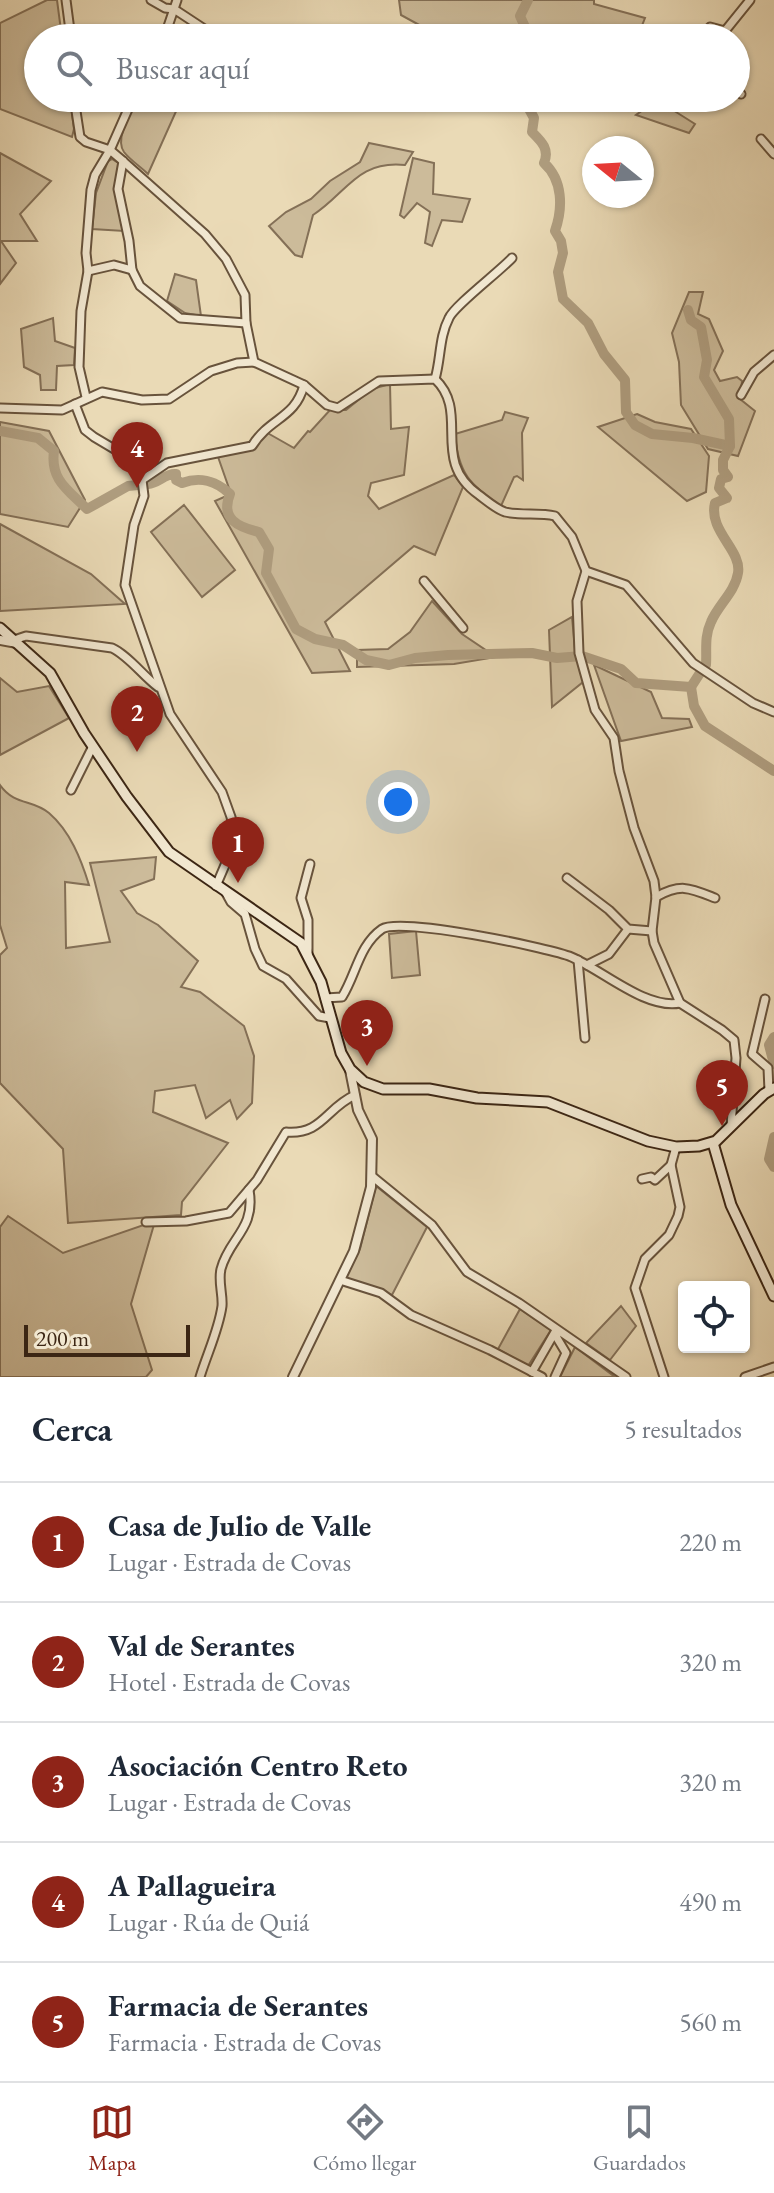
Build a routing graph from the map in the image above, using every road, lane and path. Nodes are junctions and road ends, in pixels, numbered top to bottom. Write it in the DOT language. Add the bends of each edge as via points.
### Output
graph roads {
  1 [pos="66,0"];
  2 [pos="151,0"];
  3 [pos="177,0"];
  4 [pos="750,0"];
  5 [pos="174,9"];
  6 [pos="69,24"];
  7 [pos="169,24"];
  8 [pos="197,24"];
  9 [pos="731,24"];
  10 [pos="76,112"];
  11 [pos="127,112"];
  12 [pos="761,139"];
  13 [pos="110,150"];
  14 [pos="774,154"];
  15 [pos="123,161"];
  16 [pos="512,258"];
  17 [pos="132,270"];
  18 [pos="88,271"];
  19 [pos="246,323"];
  20 [pos="774,355"];
  21 [pos="254,362"];
  22 [pos="435,379"];
  23 [pos="304,385"];
  24 [pos="741,395"];
  25 [pos="86,397"];
  26 [pos="75,404"];
  27 [pos="0,408"];
  28 [pos="142,480"];
  29 [pos="586,571"];
  30 [pos="424,581"];
  31 [pos="0,628"];
  32 [pos="463,628"];
  33 [pos="0,640"];
  34 [pos="16,641"];
  35 [pos="160,688"];
  36 [pos="774,712"];
  37 [pos="93,746"];
  38 [pos="71,790"];
  39 [pos="310,864"];
  40 [pos="567,878"];
  41 [pos="221,888"];
  42 [pos="656,897"];
  43 [pos="715,898"];
  44 [pos="628,929"];
  45 [pos="652,931"];
  46 [pos="308,954"];
  47 [pos="578,960"];
  48 [pos="587,965"];
  49 [pos="325,998"];
  50 [pos="765,999"];
  51 [pos="680,1003"];
  52 [pos="330,1018"];
  53 [pos="585,1038"];
  54 [pos="734,1040"];
  55 [pos="752,1054"];
  56 [pos="350,1069"];
  57 [pos="365,1083"];
  58 [pos="772,1090"];
  59 [pos="355,1095"];
  60 [pos="731,1128"];
  61 [pos="713,1143"];
  62 [pos="676,1147"];
  63 [pos="671,1165"];
  64 [pos="373,1177"];
  65 [pos="642,1179"];
  66 [pos="249,1190"];
  67 [pos="146,1222"];
  68 [pos="340,1280"];
  69 [pos="774,1296"];
  70 [pos="556,1330"];
  71 [pos="774,1367"];
  72 [pos="532,1372"];
  73 [pos="200,1377"];
  74 [pos="293,1377"];
  75 [pos="542,1377"];
  76 [pos="555,1377"];
  77 [pos="626,1377"];
  78 [pos="664,1377"];
  79 [pos="745,1377"];
  1 -- 6 [label="street"];
  2 -- 5 [label="street"];
  3 -- 5 [label="street"];
  4 -- 9 [label="street"];
  5 -- 7 [label="street"];
  5 -- 8 [label="street"];
  10 -- 13 [label="street" via="80,137"];
  11 -- 13 [label="street"];
  12 -- 14 [label="street"];
  13 -- 15 [label="street"];
  13 -- 18 [label="street" via="91,190"];
  15 -- 17 [label="street" via="118,189"];
  15 -- 19 [label="street" via="226,259 245,295"];
  16 -- 22 [label="street" via="451,313"];
  17 -- 18 [label="street" via="114,265"];
  17 -- 19 [label="street" via="140,286 180,318"];
  18 -- 25 [label="street" via="79,367"];
  19 -- 21 [label="street"];
  20 -- 24 [label="street" via="754,372"];
  21 -- 23 [label="street"];
  21 -- 25 [label="street" via="211,371 169,399 102,392"];
  22 -- 23 [label="street" via="379,381 338,408"];
  22 -- 29 [label="street" via="450,407 453,463 464,483 499,509 555,516 572,537"];
  23 -- 28 [label="street" via="297,405 262,431 252,446 167,463"];
  25 -- 26 [label="street"];
  26 -- 27 [label="street" via="62,410"];
  26 -- 28 [label="street" via="85,430 131,459"];
  28 -- 35 [label="street" via="144,496 125,585"];
  29 -- 36 [label="street" via="626,585 693,663"];
  29 -- 42 [label="street" via="577,601 579,653 595,710 614,738"];
  30 -- 32 [label="street"];
  31 -- 34 [label="main road"];
  33 -- 34 [label="street"];
  34 -- 35 [label="street" via="26,636 112,648"];
  34 -- 37 [label="main road" via="50,673"];
  35 -- 41 [label="street" via="170,714 222,792 231,817 234,831"];
  37 -- 38 [label="street"];
  37 -- 41 [label="main road" via="169,852"];
  39 -- 46 [label="street" via="301,898 308,920"];
  40 -- 44 [label="street"];
  41 -- 46 [label="main road" via="290,933"];
  41 -- 52 [label="street" via="245,914 263,966 286,979 319,1016"];
  42 -- 43 [label="street" via="691,888"];
  42 -- 45 [label="street"];
  44 -- 45 [label="street"];
  44 -- 48 [label="street" via="609,954"];
  45 -- 51 [label="street"];
  46 -- 49 [label="main road"];
  47 -- 48 [label="street"];
  47 -- 49 [label="street" via="537,946 431,927 392,926 380,930 356,963 344,994"];
  47 -- 53 [label="street"];
  48 -- 51 [label="street" via="623,988 671,1005"];
  49 -- 52 [label="main road"];
  50 -- 55 [label="street"];
  51 -- 54 [label="street"];
  52 -- 56 [label="main road"];
  54 -- 55 [label="street"];
  54 -- 60 [label="street"];
  55 -- 58 [label="street" via="768,1068"];
  56 -- 57 [label="main road"];
  56 -- 59 [label="street"];
  57 -- 59 [label="street"];
  57 -- 62 [label="main road" via="548,1102"];
  58 -- 60 [label="main road"];
  59 -- 64 [label="street" via="372,1139"];
  59 -- 66 [label="street" via="338,1103 312,1128 286,1132"];
  60 -- 61 [label="main road"];
  61 -- 62 [label="main road"];
  61 -- 69 [label="main road" via="731,1205"];
  62 -- 63 [label="street"];
  63 -- 65 [label="street" via="655,1180"];
  63 -- 78 [label="street" via="678,1216 669,1235 645,1259 635,1288"];
  64 -- 68 [label="street" via="354,1251"];
  64 -- 70 [label="street" via="432,1225 467,1272"];
  66 -- 67 [label="street" via="229,1213"];
  66 -- 73 [label="street" via="248,1221 219,1279 223,1302"];
  68 -- 72 [label="street" via="381,1293 411,1315"];
  68 -- 74 [label="street"];
  70 -- 72 [label="street"];
  70 -- 76 [label="street" via="566,1353"];
  70 -- 77 [label="street"];
  71 -- 79 [label="street"];
  72 -- 75 [label="street"];
}
